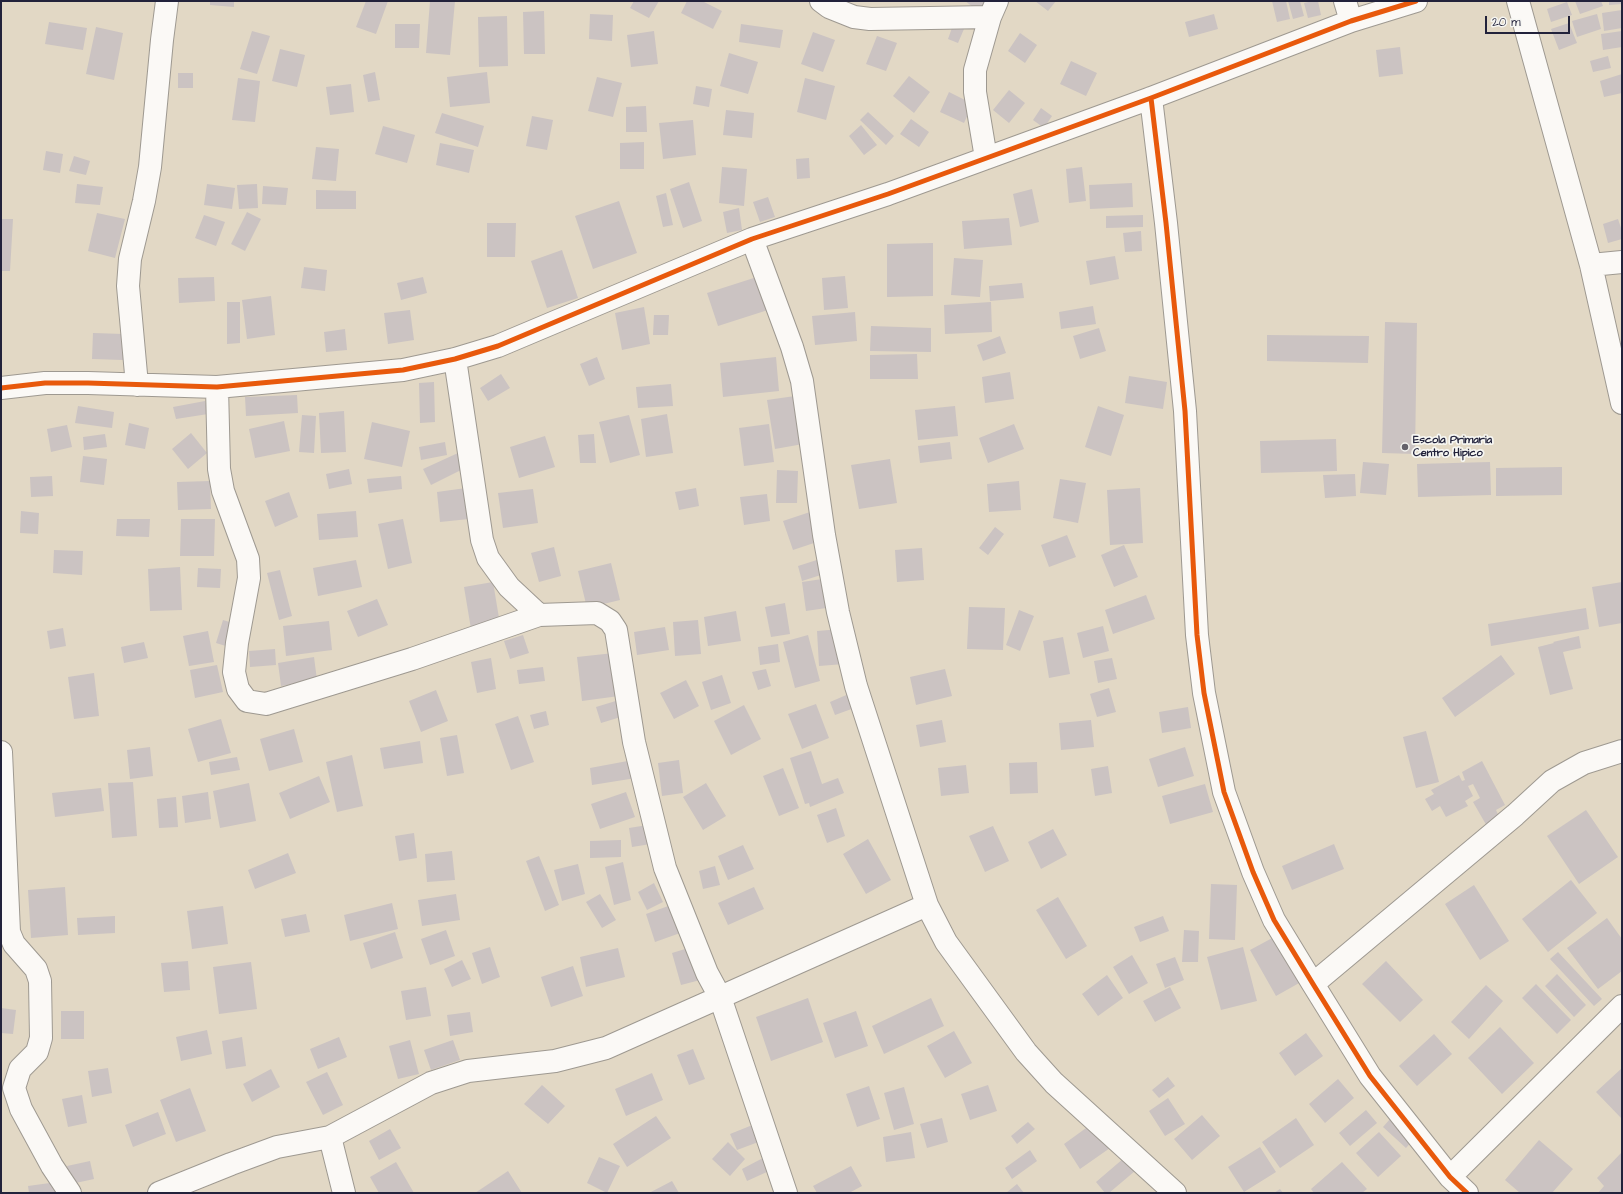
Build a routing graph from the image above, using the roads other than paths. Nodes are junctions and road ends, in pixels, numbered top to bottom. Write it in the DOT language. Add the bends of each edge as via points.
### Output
graph roads {
  1 [pos="167,1"];
  2 [pos="821,1"];
  3 [pos="1416,1"];
  4 [pos="1518,1"];
  5 [pos="993,9"];
  6 [pos="1348,11"];
  7 [pos="1151,98"];
  8 [pos="986,158"];
  9 [pos="752,239"];
  10 [pos="1622,262"];
  11 [pos="1591,265"];
  12 [pos="455,359"];
  13 [pos="136,385"];
  14 [pos="217,387"];
  15 [pos="1,388"];
  16 [pos="1622,403"];
  17 [pos="539,615"];
  18 [pos="1622,751"];
  19 [pos="1,752"];
  20 [pos="927,905"];
  21 [pos="1313,984"];
  22 [pos="720,997"];
  23 [pos="1622,1006"];
  24 [pos="330,1137"];
  25 [pos="1450,1176"];
  26 [pos="70,1193"];
  27 [pos="160,1193"];
  28 [pos="344,1193"];
  29 [pos="786,1193"];
  30 [pos="1175,1193"];
  31 [pos="1467,1193"];
  1 -- 13 [label="street" via="150,167 130,259 128,286"];
  2 -- 5 [label="street" via="854,17 865,18"];
  3 -- 6 [label="street"];
  4 -- 11 [label="street"];
  5 -- 8 [label="street" via="975,70 975,92"];
  6 -- 7 [label="street"];
  7 -- 8 [label="street"];
  7 -- 21 [label="street" via="1186,411 1196,635 1204,693 1224,792 1253,872 1274,920"];
  8 -- 9 [label="street"];
  9 -- 12 [label="street" via="498,346"];
  9 -- 20 [label="street" via="802,381 824,535 838,612 856,686"];
  10 -- 11 [label="street"];
  11 -- 16 [label="street"];
  12 -- 14 [label="street" via="403,370"];
  12 -- 17 [label="street" via="482,540 488,558 509,586"];
  13 -- 14 [label="street"];
  13 -- 15 [label="street" via="88,383"];
  14 -- 17 [label="street" via="219,469 223,491 248,559 248,578 234,672 238,689 247,701 266,704 412,659"];
  17 -- 22 [label="street" via="597,613 610,621 616,630 634,742 665,868 707,973"];
  18 -- 21 [label="street" via="1584,763 1552,781"];
  19 -- 26 [label="street" via="9,932 14,944 36,969 40,981 41,1038 37,1052 20,1069 14,1088 21,1109"];
  20 -- 22 [label="street"];
  20 -- 30 [label="street" via="946,942 1026,1052 1054,1083"];
  21 -- 25 [label="street" via="1370,1076"];
  22 -- 24 [label="street" via="606,1048 555,1062 468,1071 431,1083"];
  22 -- 29 [label="street"];
  23 -- 25 [label="street"];
  24 -- 27 [label="street" via="276,1147"];
  24 -- 28 [label="street"];
  25 -- 31 [label="street"];
}
